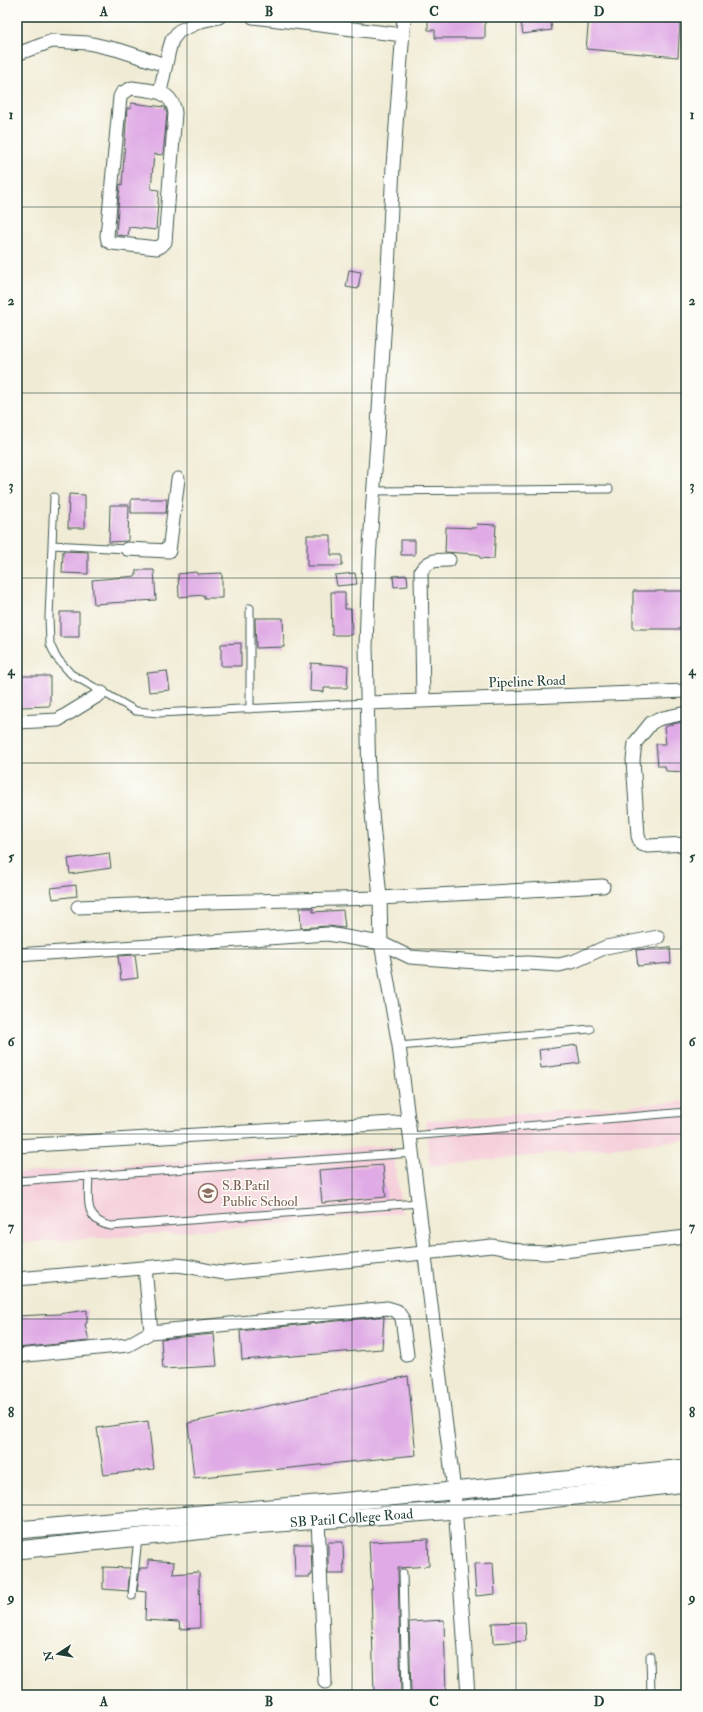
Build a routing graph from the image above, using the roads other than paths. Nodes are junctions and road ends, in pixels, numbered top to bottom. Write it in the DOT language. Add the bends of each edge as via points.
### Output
graph roads {
  1 [pos="219,17"];
  2 [pos="257,17"];
  3 [pos="404,17"];
  4 [pos="673,17"];
  5 [pos="684,19"];
  6 [pos="403,35"];
  7 [pos="17,54"];
  8 [pos="165,65"];
  9 [pos="160,92"];
  10 [pos="178,479"];
  11 [pos="608,489"];
  12 [pos="373,491"];
  13 [pos="54,497"];
  14 [pos="52,545"];
  15 [pos="127,548"];
  16 [pos="449,560"];
  17 [pos="250,608"];
  18 [pos="686,691"];
  19 [pos="102,693"];
  20 [pos="423,701"];
  21 [pos="368,703"];
  22 [pos="250,709"];
  23 [pos="686,713"];
  24 [pos="17,722"];
  25 [pos="686,844"];
  26 [pos="603,886"];
  27 [pos="380,898"];
  28 [pos="78,907"];
  29 [pos="658,937"];
  30 [pos="381,943"];
  31 [pos="17,955"];
  32 [pos="590,1029"];
  33 [pos="399,1046"];
  34 [pos="686,1112"];
  35 [pos="409,1122"];
  36 [pos="411,1136"];
  37 [pos="17,1146"];
  38 [pos="413,1153"];
  39 [pos="89,1176"];
  40 [pos="17,1181"];
  41 [pos="419,1203"];
  42 [pos="686,1237"];
  43 [pos="425,1253"];
  44 [pos="144,1268"];
  45 [pos="17,1279"];
  46 [pos="151,1332"];
  47 [pos="407,1355"];
  48 [pos="17,1356"];
  49 [pos="686,1468"];
  50 [pos="686,1483"];
  51 [pos="595,1485"];
  52 [pos="454,1491"];
  53 [pos="456,1510"];
  54 [pos="318,1520"];
  55 [pos="17,1530"];
  56 [pos="138,1537"];
  57 [pos="17,1550"];
  58 [pos="403,1574"];
  59 [pos="132,1596"];
  60 [pos="650,1656"];
  61 [pos="325,1682"];
  62 [pos="406,1695"];
  63 [pos="468,1695"];
  64 [pos="652,1695"];
  1 -- 8 [label="street" via="201,21 179,31 172,40"];
  2 -- 6 [label="street"];
  3 -- 6 [label="street"];
  4 -- 5 [label="lane"];
  6 -- 12 [label="street"];
  7 -- 8 [label="street" via="52,41 88,43"];
  8 -- 9 [label="street"];
  9 -- 9 [label="street" via="171,100 175,114 165,242 157,248 112,243 108,241 106,230 120,97 122,92 132,88"];
  10 -- 15 [label="street" via="168,551"];
  11 -- 12 [label="lane"];
  12 -- 21 [label="street" via="367,608"];
  13 -- 14 [label="lane"];
  14 -- 15 [label="lane"];
  14 -- 19 [label="lane" via="48,617 50,644 56,657 71,674"];
  16 -- 20 [label="street" via="434,560 426,564 420,572"];
  17 -- 22 [label="lane"];
  18 -- 20 [label="street, Pipeline Road"];
  19 -- 22 [label="lane" via="136,711 158,713"];
  19 -- 24 [label="street" via="58,720"];
  20 -- 21 [label="street, Pipeline Road"];
  21 -- 22 [label="lane"];
  21 -- 27 [label="street" via="368,781"];
  23 -- 25 [label="street" via="651,723 635,743 633,760 638,836 641,844"];
  26 -- 27 [label="street"];
  27 -- 28 [label="street"];
  27 -- 30 [label="street"];
  29 -- 30 [label="street" via="606,947 559,965 503,964 410,957"];
  30 -- 31 [label="street" via="328,934"];
  30 -- 33 [label="street"];
  32 -- 33 [label="lane"];
  33 -- 35 [label="street"];
  34 -- 36 [label="lane"];
  35 -- 36 [label="street"];
  35 -- 37 [label="street"];
  36 -- 38 [label="street"];
  38 -- 39 [label="lane"];
  38 -- 41 [label="street"];
  39 -- 40 [label="lane"];
  39 -- 41 [label="lane" via="89,1207 93,1218 101,1224 111,1226"];
  41 -- 43 [label="street"];
  42 -- 43 [label="street" via="546,1253 492,1246"];
  43 -- 44 [label="street" via="226,1273 208,1272 194,1266"];
  43 -- 52 [label="street"];
  44 -- 45 [label="street"];
  44 -- 46 [label="street"];
  46 -- 47 [label="street" via="387,1308 397,1311 402,1318"];
  46 -- 48 [label="street" via="128,1345"];
  49 -- 51 [label="street, SB Patil College Road"];
  50 -- 51 [label="street, SB Patil College Road"];
  51 -- 52 [label="street, SB Patil College Road"];
  51 -- 53 [label="street, SB Patil College Road"];
  52 -- 53 [label="street"];
  52 -- 55 [label="street, SB Patil College Road"];
  53 -- 54 [label="street, SB Patil College Road"];
  53 -- 63 [label="street"];
  54 -- 56 [label="street, SB Patil College Road" via="252,1524"];
  54 -- 61 [label="street"];
  56 -- 57 [label="street, SB Patil College Road"];
  56 -- 59 [label="lane"];
  58 -- 62 [label="lane"];
  60 -- 64 [label="lane"];
}
